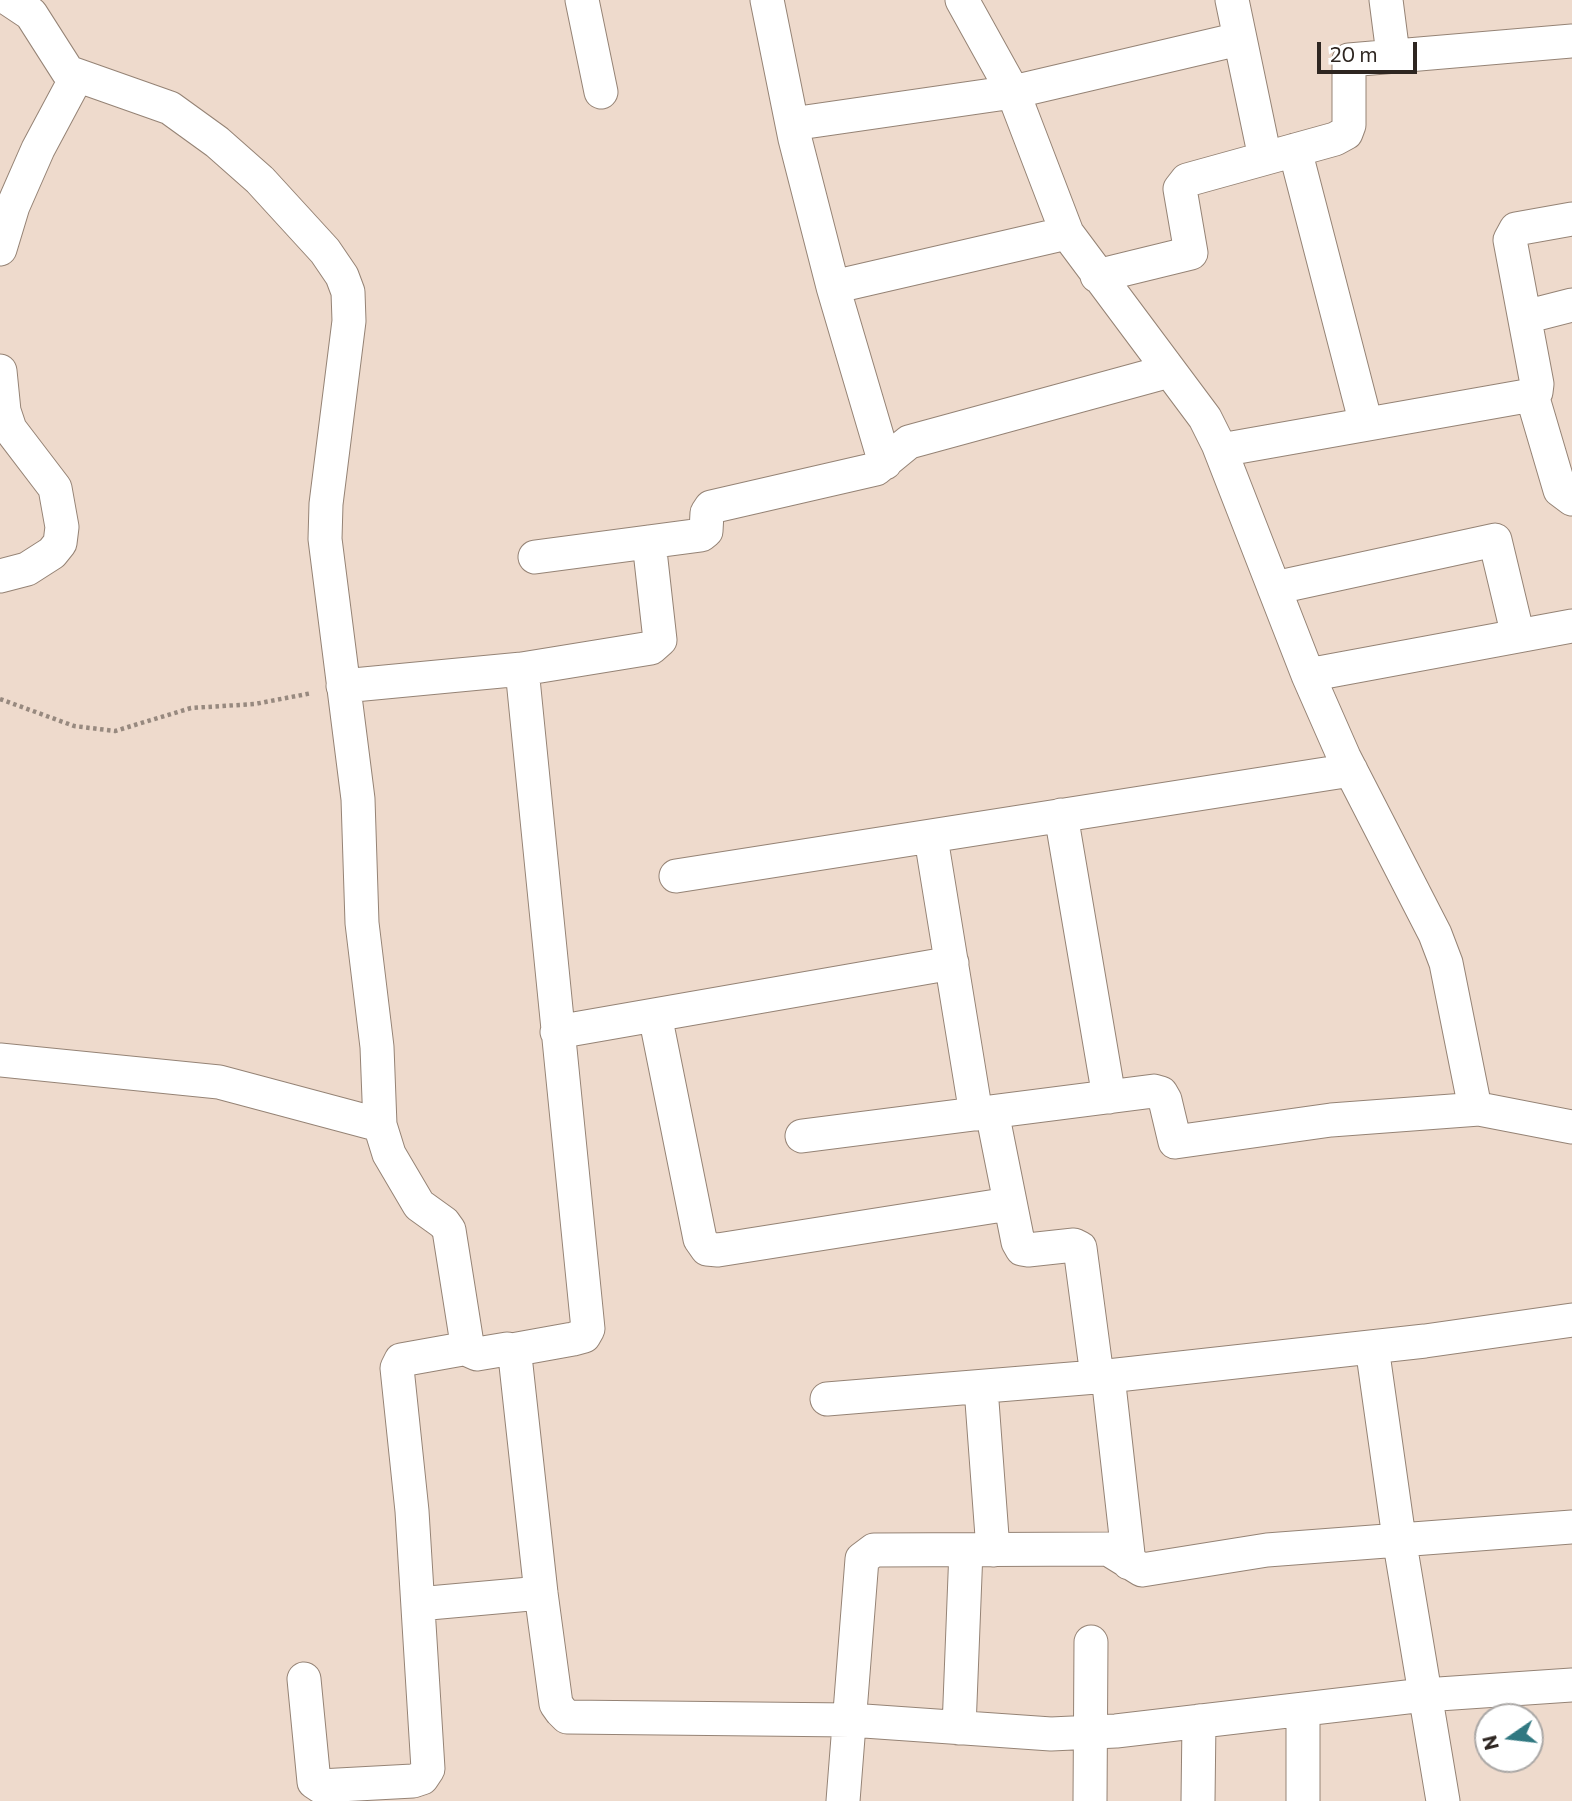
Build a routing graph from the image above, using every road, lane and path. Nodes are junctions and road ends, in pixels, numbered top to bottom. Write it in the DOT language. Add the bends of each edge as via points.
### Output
graph roads {
  1 [pos="10,0"];
  2 [pos="582,0"];
  3 [pos="767,0"];
  4 [pos="962,0"];
  5 [pos="1232,0"];
  6 [pos="1386,0"];
  7 [pos="1239,39"];
  8 [pos="1572,41"];
  9 [pos="1393,54"];
  10 [pos="76,78"];
  11 [pos="601,92"];
  12 [pos="1013,92"];
  13 [pos="792,124"];
  14 [pos="1280,154"];
  15 [pos="1572,219"];
  16 [pos="1068,233"];
  17 [pos="0,249"];
  18 [pos="1097,276"];
  19 [pos="833,287"];
  20 [pos="1572,305"];
  21 [pos="1525,317"];
  22 [pos="0,371"];
  23 [pos="1169,371"];
  24 [pos="1532,395"];
  25 [pos="1366,424"];
  26 [pos="1221,450"];
  27 [pos="885,463"];
  28 [pos="1572,499"];
  29 [pos="649,542"];
  30 [pos="535,557"];
  31 [pos="0,576"];
  32 [pos="1274,588"];
  33 [pos="1572,626"];
  34 [pos="1518,636"];
  35 [pos="522,669"];
  36 [pos="1308,675"];
  37 [pos="344,686"];
  38 [pos="0,699"];
  39 [pos="1351,770"];
  40 [pos="1061,815"];
  41 [pos="931,838"];
  42 [pos="676,876"];
  43 [pos="952,963"];
  44 [pos="655,1015"];
  45 [pos="557,1032"];
  46 [pos="0,1060"];
  47 [pos="1109,1097"];
  48 [pos="1479,1109"];
  49 [pos="984,1113"];
  50 [pos="380,1125"];
  51 [pos="1572,1127"];
  52 [pos="802,1136"];
  53 [pos="1009,1204"];
  54 [pos="1572,1320"];
  55 [pos="1372,1347"];
  56 [pos="468,1348"];
  57 [pos="512,1350"];
  58 [pos="1103,1376"];
  59 [pos="981,1388"];
  60 [pos="827,1399"];
  61 [pos="1572,1527"];
  62 [pos="1399,1538"];
  63 [pos="979,1550"];
  64 [pos="1129,1563"];
  65 [pos="541,1593"];
  66 [pos="418,1604"];
  67 [pos="1091,1642"];
  68 [pos="304,1679"];
  69 [pos="1572,1685"];
  70 [pos="1424,1695"];
  71 [pos="1303,1709"];
  72 [pos="850,1720"];
  73 [pos="1199,1721"];
  74 [pos="959,1728"];
  75 [pos="1090,1732"];
  76 [pos="843,1801"];
  77 [pos="1090,1801"];
  78 [pos="1198,1801"];
  79 [pos="1303,1801"];
  80 [pos="1443,1801"];
  1 -- 10 [label="street" via="42,28 56,57"];
  2 -- 11 [label="street"];
  3 -- 13 [label="street"];
  4 -- 12 [label="street"];
  5 -- 7 [label="street"];
  6 -- 9 [label="street"];
  7 -- 12 [label="street"];
  7 -- 14 [label="street"];
  8 -- 9 [label="street"];
  9 -- 14 [label="street" via="1349,60 1346,133"];
  10 -- 17 [label="street" via="38,149"];
  10 -- 37 [label="street" via="170,108 217,142 260,180 342,276 349,321 325,539"];
  12 -- 13 [label="street"];
  12 -- 16 [label="street"];
  13 -- 19 [label="street"];
  14 -- 18 [label="street" via="1181,184 1191,253"];
  14 -- 25 [label="street"];
  15 -- 21 [label="street" via="1512,233"];
  16 -- 18 [label="street"];
  16 -- 19 [label="street"];
  18 -- 23 [label="street"];
  19 -- 27 [label="street"];
  20 -- 21 [label="street"];
  21 -- 24 [label="street" via="1537,384"];
  22 -- 31 [label="street" via="10,429 55,488 62,527 60,543 52,553 27,569"];
  23 -- 26 [label="street" via="1205,418"];
  23 -- 27 [label="street" via="908,442"];
  24 -- 25 [label="street"];
  24 -- 28 [label="street" via="1560,490"];
  25 -- 26 [label="street"];
  26 -- 32 [label="street"];
  27 -- 29 [label="street" via="712,508 707,513 705,534"];
  29 -- 30 [label="street"];
  29 -- 35 [label="street" via="657,645"];
  32 -- 34 [label="street" via="1495,540"];
  32 -- 36 [label="street"];
  33 -- 34 [label="street"];
  34 -- 36 [label="street"];
  35 -- 37 [label="street"];
  35 -- 45 [label="street"];
  36 -- 39 [label="street"];
  37 -- 38 [label="path" via="255,704 191,708 115,731 74,726"];
  37 -- 50 [label="street" via="358,799 362,923 377,1047"];
  39 -- 40 [label="street"];
  39 -- 48 [label="street" via="1446,963 1470,1096"];
  40 -- 41 [label="street"];
  40 -- 47 [label="street"];
  41 -- 42 [label="street"];
  41 -- 43 [label="street"];
  43 -- 44 [label="street"];
  43 -- 49 [label="street"];
  44 -- 45 [label="street"];
  44 -- 53 [label="street" via="700,1239 707,1249"];
  45 -- 57 [label="street" via="588,1329 584,1336"];
  46 -- 50 [label="street" via="219,1083"];
  47 -- 48 [label="street" via="1161,1093 1175,1142 1331,1120"];
  47 -- 49 [label="street"];
  48 -- 51 [label="street"];
  49 -- 52 [label="street"];
  49 -- 53 [label="street"];
  50 -- 56 [label="street" via="389,1154 419,1205 449,1230"];
  53 -- 58 [label="street" via="1022,1249 1080,1248"];
  54 -- 55 [label="street"];
  55 -- 58 [label="street"];
  55 -- 62 [label="street"];
  56 -- 57 [label="street" via="477,1354"];
  56 -- 66 [label="street" via="401,1360 397,1368"];
  57 -- 65 [label="street"];
  58 -- 59 [label="street"];
  58 -- 64 [label="street"];
  59 -- 60 [label="street"];
  59 -- 63 [label="street"];
  61 -- 62 [label="street"];
  62 -- 64 [label="street" via="1267,1550 1142,1570"];
  62 -- 70 [label="street"];
  63 -- 64 [label="street" via="1108,1549"];
  63 -- 72 [label="street" via="874,1549 862,1559"];
  63 -- 74 [label="street"];
  65 -- 66 [label="street"];
  65 -- 72 [label="street" via="556,1704 567,1717"];
  66 -- 68 [label="street" via="428,1769 422,1778 320,1786 314,1782"];
  67 -- 75 [label="street"];
  69 -- 70 [label="street"];
  70 -- 71 [label="street"];
  70 -- 80 [label="street"];
  71 -- 73 [label="street"];
  71 -- 79 [label="street"];
  72 -- 74 [label="street"];
  72 -- 76 [label="street"];
  73 -- 75 [label="street"];
  73 -- 78 [label="street"];
  74 -- 75 [label="street"];
  75 -- 77 [label="street"];
}
